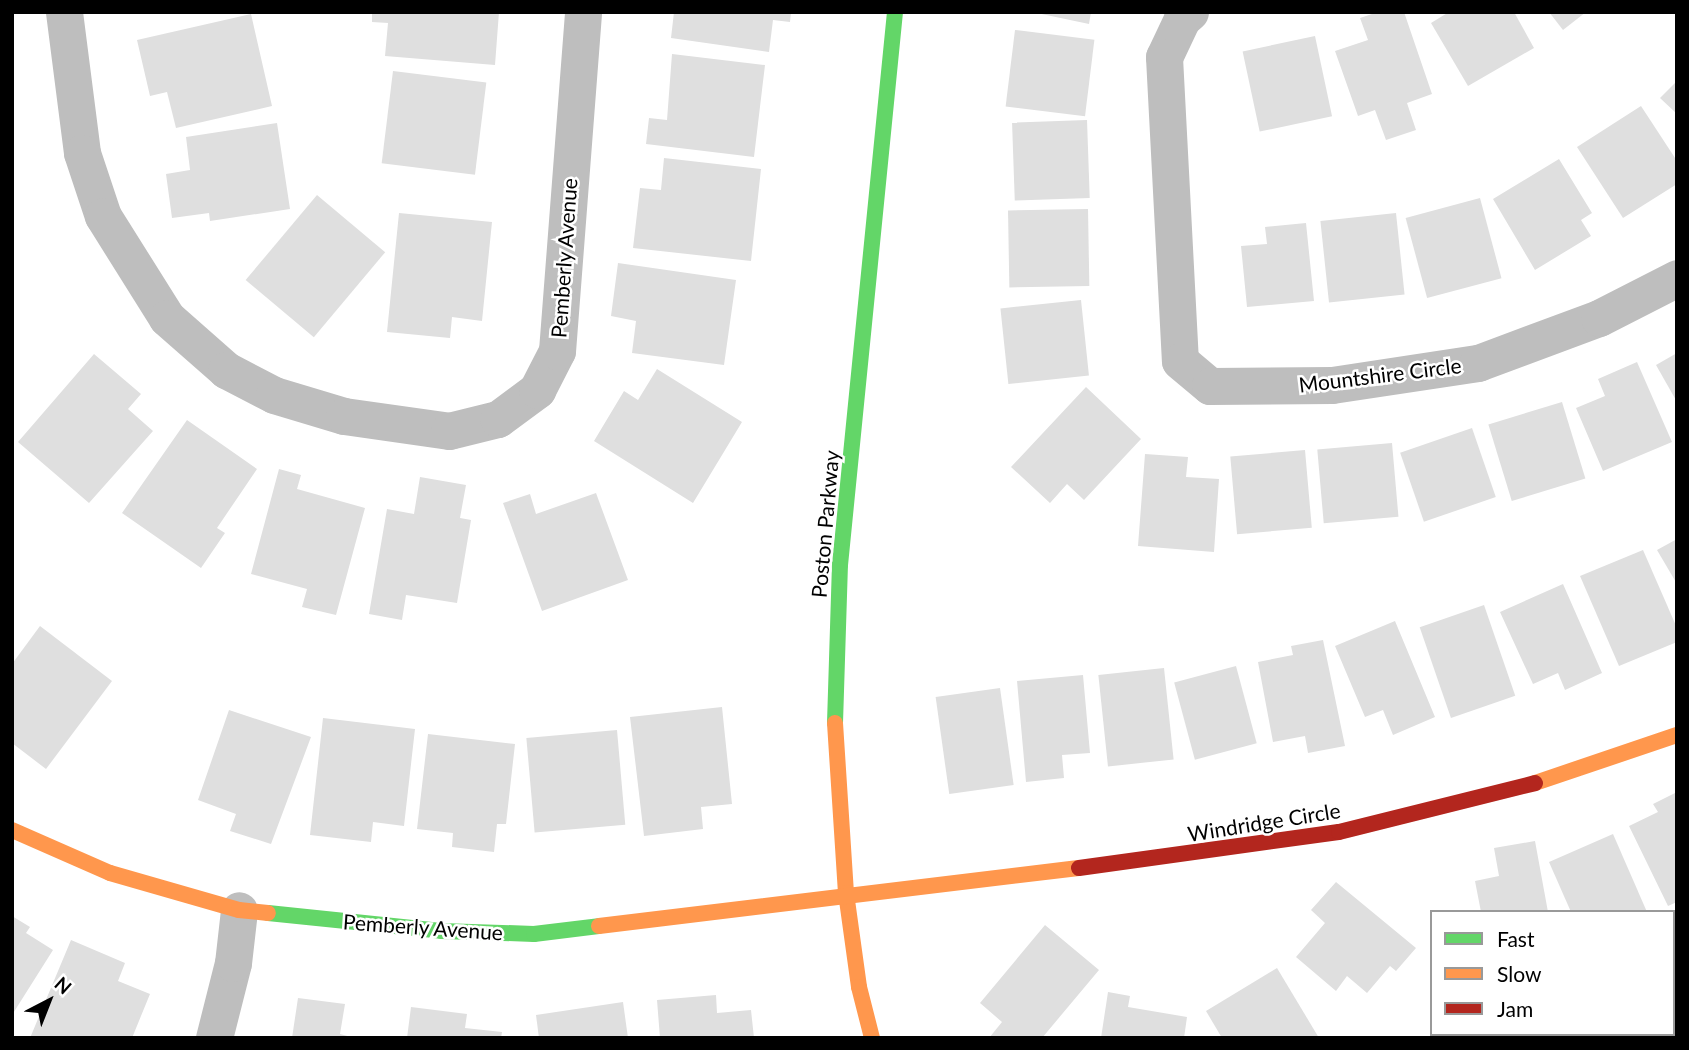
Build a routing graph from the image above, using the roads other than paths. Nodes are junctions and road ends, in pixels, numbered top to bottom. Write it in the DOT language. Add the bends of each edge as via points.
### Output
graph roads {
  1 [pos="64,12"];
  2 [pos="583,12"];
  3 [pos="895,12"];
  4 [pos="1190,12"];
  5 [pos="1677,278"];
  6 [pos="1677,735"];
  7 [pos="12,830"];
  8 [pos="846,893"];
  9 [pos="239,910"];
  10 [pos="214,1038"];
  11 [pos="872,1038"];
  1 -- 2 [label="street, Pemberly Avenue" via="82,153 103,216 167,318 226,370 274,395 344,416 449,431 498,419 508,412 537,390 557,351"];
  3 -- 8 [label="street, Poston Parkway" via="841,565 835,718"];
  4 -- 5 [label="street, Mountshire Circle" via="1164,57 1180,361 1210,386 1332,385 1478,363 1599,318"];
  6 -- 8 [label="street, Windridge Circle" via="1573,773 1339,832 1177,858"];
  7 -- 9 [label="street, Pemberly Avenue" via="110,873"];
  8 -- 9 [label="street, Pemberly Avenue" via="534,934 441,931"];
  8 -- 11 [label="street, Poston Parkway" via="859,987"];
  9 -- 10 [label="street" via="233,963"];
}
